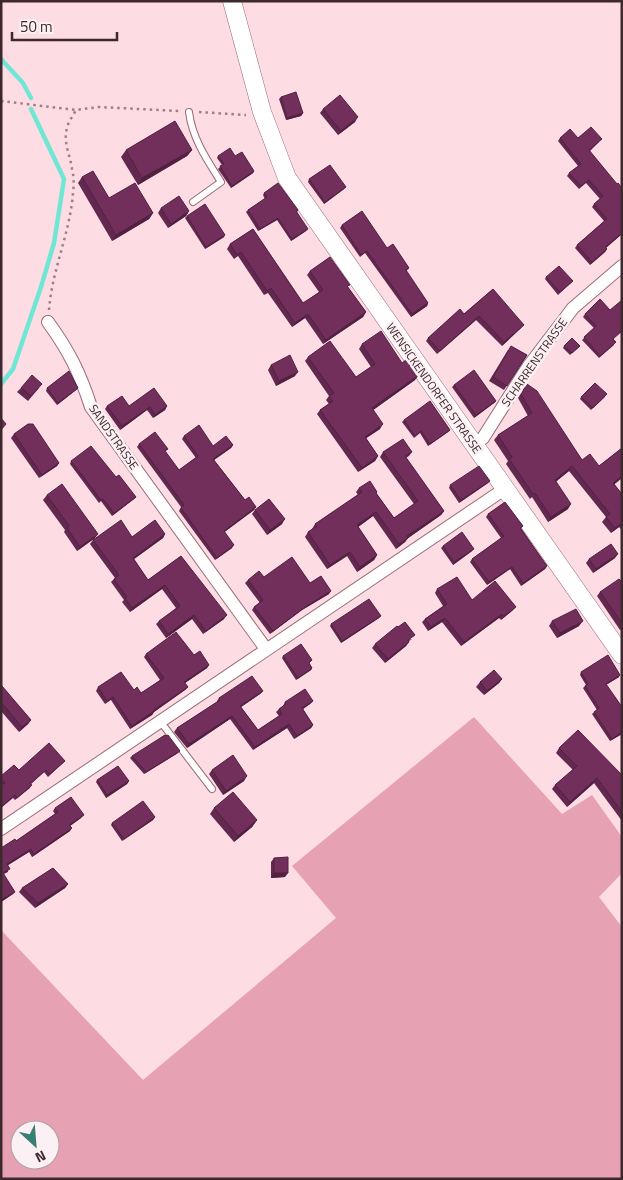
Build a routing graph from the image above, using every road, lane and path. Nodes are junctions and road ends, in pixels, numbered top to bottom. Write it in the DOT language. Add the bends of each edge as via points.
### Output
graph roads {
  1 [pos="232,1"];
  2 [pos="1,101"];
  3 [pos="76,110"];
  4 [pos="189,112"];
  5 [pos="257,114"];
  6 [pos="193,202"];
  7 [pos="622,266"];
  8 [pos="48,322"];
  9 [pos="474,444"];
  10 [pos="506,488"];
  11 [pos="266,649"];
  12 [pos="622,655"];
  13 [pos="160,721"];
  14 [pos="212,789"];
  15 [pos="1,829"];
  1 -- 5 [label="main road, WENSICKENDORFER STRASSE"];
  2 -- 3 [label="path"];
  3 -- 4 [label="path" via="99,107"];
  3 -- 8 [label="path" via="67,127 66,144 73,170 73,192 50,296"];
  4 -- 5 [label="path"];
  4 -- 6 [label="lane" via="191,126 203,153 221,182"];
  5 -- 9 [label="main road, WENSICKENDORFER STRASSE" via="287,178"];
  7 -- 9 [label="street, SCHARRENSTRASSE" via="572,308 528,367 483,438"];
  8 -- 11 [label="street, SANDSTRASSE" via="81,376 91,408"];
  9 -- 10 [label="main road, WENSICKENDORFER STRASSE"];
  10 -- 11 [label="street"];
  10 -- 12 [label="main road, WENSICKENDORFER STRASSE"];
  11 -- 13 [label="street"];
  13 -- 14 [label="lane"];
  13 -- 15 [label="street"];
}
